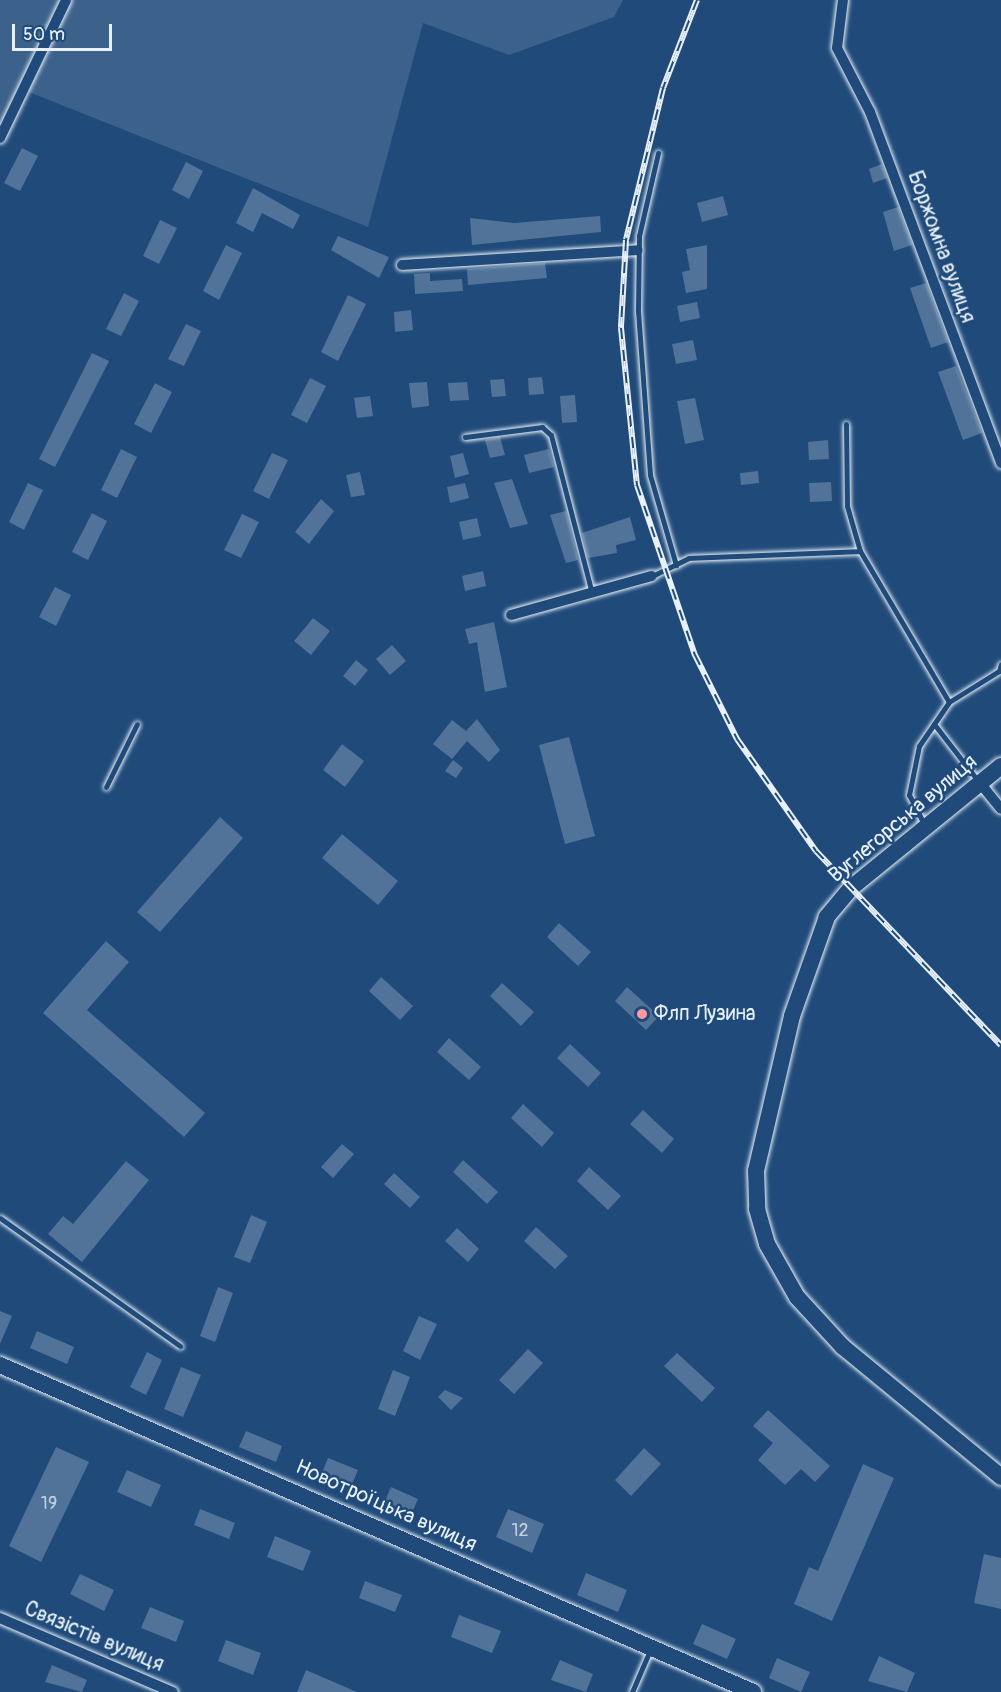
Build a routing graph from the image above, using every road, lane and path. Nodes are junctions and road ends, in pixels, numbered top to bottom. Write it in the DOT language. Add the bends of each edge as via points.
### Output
graph roads {
  1 [pos="66,0"];
  2 [pos="843,0"];
  3 [pos="0,138"];
  4 [pos="658,153"];
  5 [pos="639,250"];
  6 [pos="402,265"];
  7 [pos="846,424"];
  8 [pos="465,437"];
  9 [pos="1001,463"];
  10 [pos="860,551"];
  11 [pos="676,565"];
  12 [pos="652,576"];
  13 [pos="592,593"];
  14 [pos="511,615"];
  15 [pos="1001,664"];
  16 [pos="949,702"];
  17 [pos="137,724"];
  18 [pos="934,724"];
  19 [pos="1001,766"];
  20 [pos="980,783"];
  21 [pos="106,787"];
  22 [pos="1001,809"];
  23 [pos="926,827"];
  24 [pos="0,1218"];
  25 [pos="180,1347"];
  26 [pos="0,1365"];
  27 [pos="1001,1477"];
  28 [pos="0,1618"];
  29 [pos="650,1649"];
  30 [pos="173,1692"];
  31 [pos="632,1692"];
  32 [pos="753,1692"];
  1 -- 3 [label="street"];
  2 -- 9 [label="street, Боржомна вулиця" via="837,48 870,112"];
  4 -- 5 [label="lane"];
  5 -- 6 [label="street"];
  5 -- 11 [label="lane" via="650,475"];
  7 -- 10 [label="lane" via="847,506"];
  8 -- 13 [label="lane" via="542,427 551,435"];
  10 -- 11 [label="lane" via="689,558"];
  10 -- 16 [label="lane"];
  11 -- 12 [label="lane"];
  12 -- 13 [label="street"];
  13 -- 14 [label="street"];
  15 -- 16 [label="lane" via="999,671"];
  16 -- 18 [label="lane"];
  17 -- 21 [label="lane"];
  18 -- 20 [label="lane"];
  18 -- 23 [label="lane" via="919,746 909,795"];
  19 -- 20 [label="main road, Вуглегорська вулиця"];
  20 -- 22 [label="street"];
  20 -- 23 [label="main road, Вуглегорська вулиця"];
  23 -- 27 [label="main road, Вуглегорська вулиця" via="851,888 827,917 813,947 756,1171 757,1209 766,1244 797,1297 843,1347"];
  24 -- 25 [label="lane"];
  26 -- 29 [label="main road, Новотроїцька вулиця"];
  28 -- 30 [label="street, Связістів вулиця"];
  29 -- 31 [label="lane"];
  29 -- 32 [label="main road, Новотроїцька вулиця"];
}
